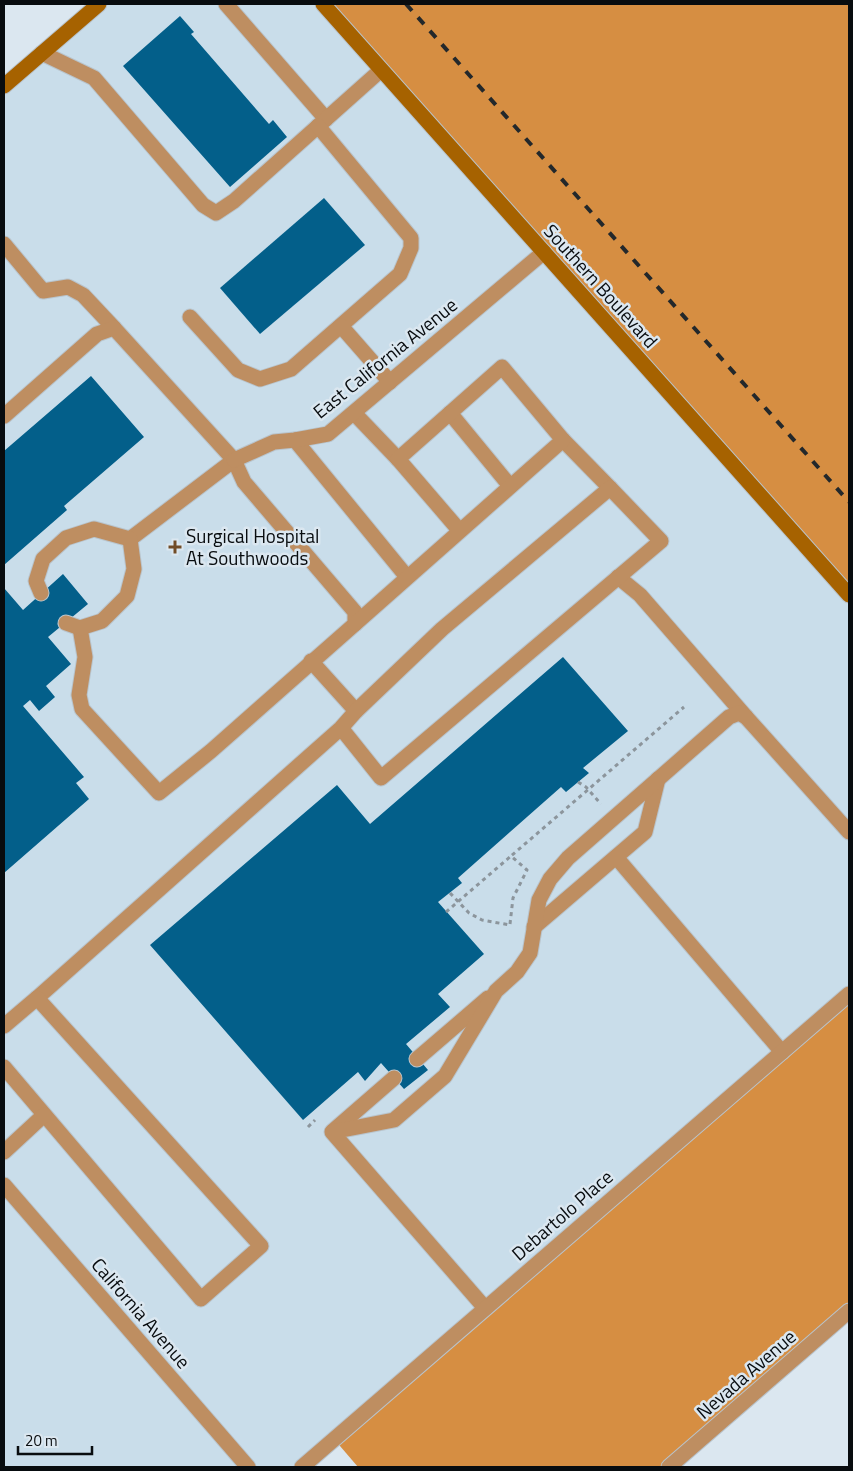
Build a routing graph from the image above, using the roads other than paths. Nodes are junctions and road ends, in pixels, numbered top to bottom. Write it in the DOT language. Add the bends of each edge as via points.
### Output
graph roads {
  1 [pos="99,4"];
  2 [pos="226,4"];
  3 [pos="323,4"];
  4 [pos="42,53"];
  5 [pos="381,70"];
  6 [pos="4,86"];
  7 [pos="322,122"];
  8 [pos="4,244"];
  9 [pos="544,252"];
  10 [pos="190,317"];
  11 [pos="341,326"];
  12 [pos="114,328"];
  13 [pos="390,382"];
  14 [pos="354,413"];
  15 [pos="450,413"];
  16 [pos="4,416"];
  17 [pos="295,440"];
  18 [pos="563,440"];
  19 [pos="234,460"];
  20 [pos="398,460"];
  21 [pos="510,486"];
  22 [pos="610,488"];
  23 [pos="459,530"];
  24 [pos="130,539"];
  25 [pos="407,577"];
  26 [pos="618,577"];
  27 [pos="41,593"];
  28 [pos="849,595"];
  29 [pos="355,624"];
  30 [pos="311,662"];
  31 [pos="356,710"];
  32 [pos="746,717"];
  33 [pos="341,728"];
  34 [pos="658,779"];
  35 [pos="849,832"];
  36 [pos="616,857"];
  37 [pos="534,927"];
  38 [pos="496,991"];
  39 [pos="849,994"];
  40 [pos="37,998"];
  41 [pos="4,1026"];
  42 [pos="782,1052"];
  43 [pos="418,1059"];
  44 [pos="4,1066"];
  45 [pos="394,1078"];
  46 [pos="44,1115"];
  47 [pos="332,1132"];
  48 [pos="4,1152"];
  49 [pos="4,1185"];
  50 [pos="486,1308"];
  51 [pos="849,1311"];
  52 [pos="248,1467"];
  53 [pos="302,1467"];
  54 [pos="669,1467"];
  1 -- 4 [label="street"];
  2 -- 7 [label="street"];
  3 -- 5 [label="street, Southern Boulevard"];
  4 -- 6 [label="street"];
  4 -- 7 [label="street" via="94,78 203,205 216,213 234,201"];
  5 -- 7 [label="street"];
  5 -- 9 [label="street, Southern Boulevard"];
  7 -- 11 [label="street" via="410,238 412,248 400,274"];
  8 -- 12 [label="street" via="43,291 68,287 76,291"];
  9 -- 13 [label="street, East California Avenue"];
  9 -- 28 [label="street, Southern Boulevard"];
  10 -- 11 [label="street" via="238,370 260,380 291,369"];
  11 -- 13 [label="street"];
  12 -- 16 [label="street" via="97,334"];
  12 -- 19 [label="street"];
  13 -- 14 [label="street, East California Avenue"];
  14 -- 17 [label="street, East California Avenue" via="328,434"];
  14 -- 20 [label="street"];
  15 -- 18 [label="street" via="502,367"];
  15 -- 20 [label="street"];
  15 -- 21 [label="street"];
  17 -- 19 [label="street, East California Avenue" via="274,442"];
  17 -- 25 [label="street"];
  18 -- 21 [label="street"];
  18 -- 22 [label="street"];
  19 -- 24 [label="street, East California Avenue"];
  19 -- 29 [label="street" via="244,482 355,612"];
  20 -- 23 [label="street"];
  21 -- 23 [label="street"];
  22 -- 26 [label="street" via="661,541"];
  22 -- 31 [label="street" via="442,630"];
  23 -- 25 [label="street"];
  24 -- 27 [label="street" via="94,530 66,538 43,559 36,580"];
  24 -- 30 [label="street" via="134,568 127,596 102,621 73,625 85,657 79,695 82,709 158,793"];
  25 -- 29 [label="street"];
  26 -- 32 [label="street" via="640,595"];
  26 -- 33 [label="street" via="381,778"];
  29 -- 30 [label="street"];
  30 -- 31 [label="street"];
  31 -- 33 [label="street"];
  32 -- 34 [label="street" via="739,713 729,717"];
  32 -- 35 [label="street"];
  33 -- 40 [label="street"];
  34 -- 36 [label="street" via="646,832"];
  34 -- 37 [label="street" via="568,858 550,879 539,900"];
  36 -- 37 [label="street"];
  36 -- 42 [label="street"];
  37 -- 38 [label="street" via="530,953 517,972"];
  38 -- 43 [label="street"];
  38 -- 47 [label="street" via="445,1076 394,1120"];
  39 -- 42 [label="street, Debartolo Place"];
  40 -- 41 [label="street"];
  40 -- 46 [label="street" via="261,1246 201,1299"];
  42 -- 50 [label="street, Debartolo Place"];
  44 -- 46 [label="street"];
  45 -- 47 [label="street"];
  46 -- 48 [label="street"];
  47 -- 50 [label="street"];
  49 -- 52 [label="street, California Avenue"];
  50 -- 53 [label="street, Debartolo Place"];
  51 -- 54 [label="street, Nevada Avenue"];
}
